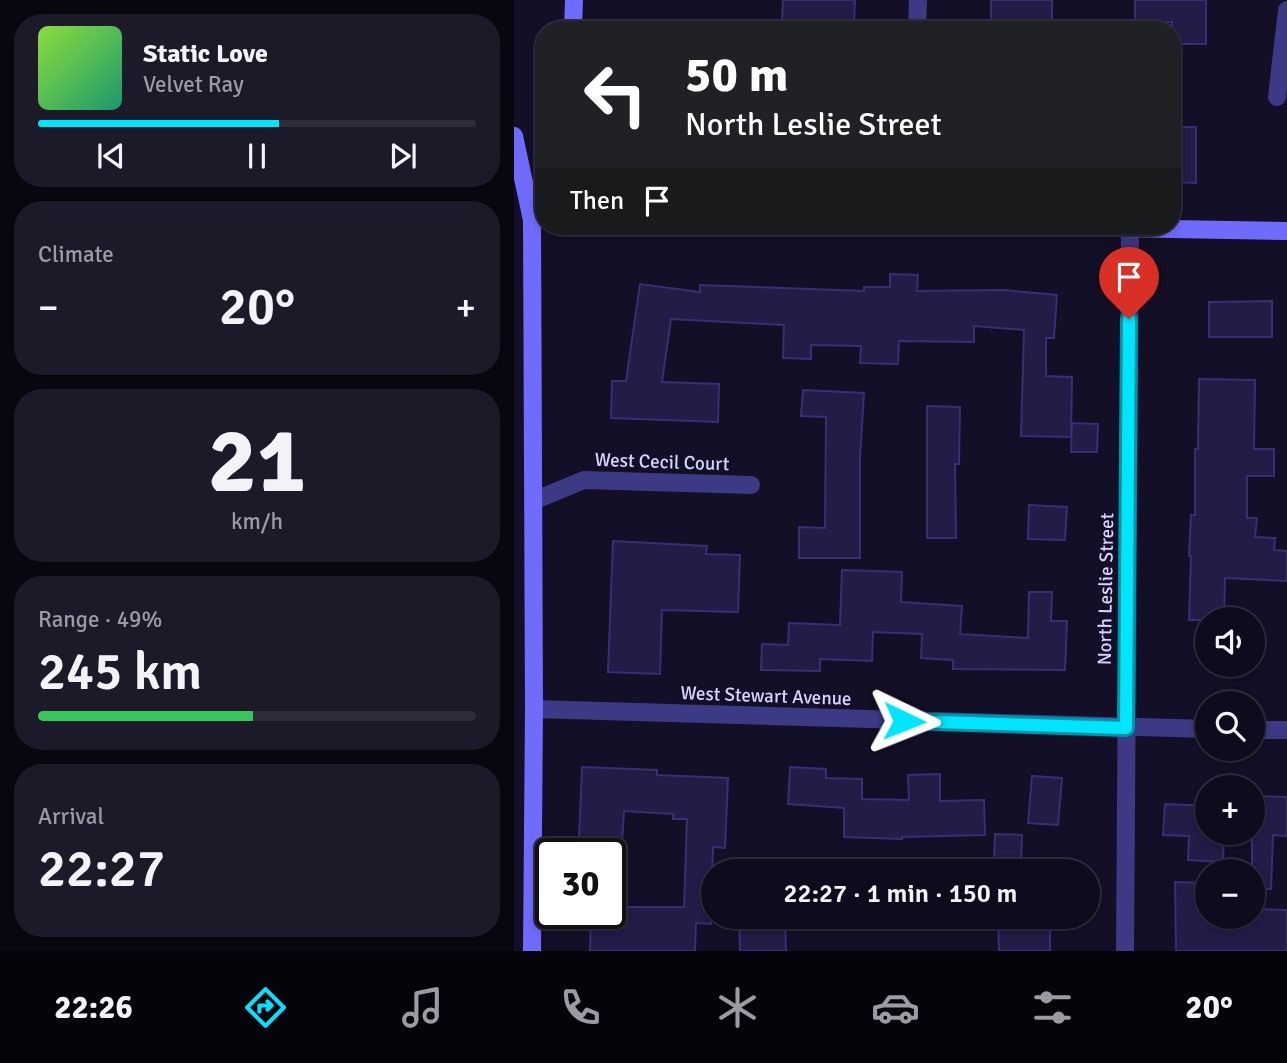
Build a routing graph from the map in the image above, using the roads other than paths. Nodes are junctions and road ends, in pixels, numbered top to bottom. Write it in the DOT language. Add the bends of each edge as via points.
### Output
graph roads {
  1 [pos="574,0"];
  2 [pos="918,0"];
  3 [pos="1286,10"];
  4 [pos="574,21"];
  5 [pos="917,21"];
  6 [pos="1277,97"];
  7 [pos="514,136"];
  8 [pos="530,220"];
  9 [pos="1181,229"];
  10 [pos="1286,231"];
  11 [pos="1130,235"];
  12 [pos="751,485"];
  13 [pos="533,501"];
  14 [pos="534,709"];
  15 [pos="1126,728"];
  16 [pos="1195,729"];
  17 [pos="1265,730"];
  18 [pos="1286,730"];
  19 [pos="532,951"];
  20 [pos="1125,951"];
  1 -- 4 [label="street"];
  2 -- 5 [label="street"];
  3 -- 6 [label="street"];
  7 -- 8 [label="street"];
  8 -- 13 [label="street"];
  9 -- 10 [label="street"];
  11 -- 15 [label="street, North Leslie Street"];
  12 -- 13 [label="street, West Cecil Court" via="584,480"];
  13 -- 14 [label="street"];
  14 -- 15 [label="street, West Stewart Avenue"];
  14 -- 19 [label="street"];
  15 -- 16 [label="street, West Stewart Avenue"];
  15 -- 20 [label="street, North Leslie Street"];
  17 -- 18 [label="street"];
}
